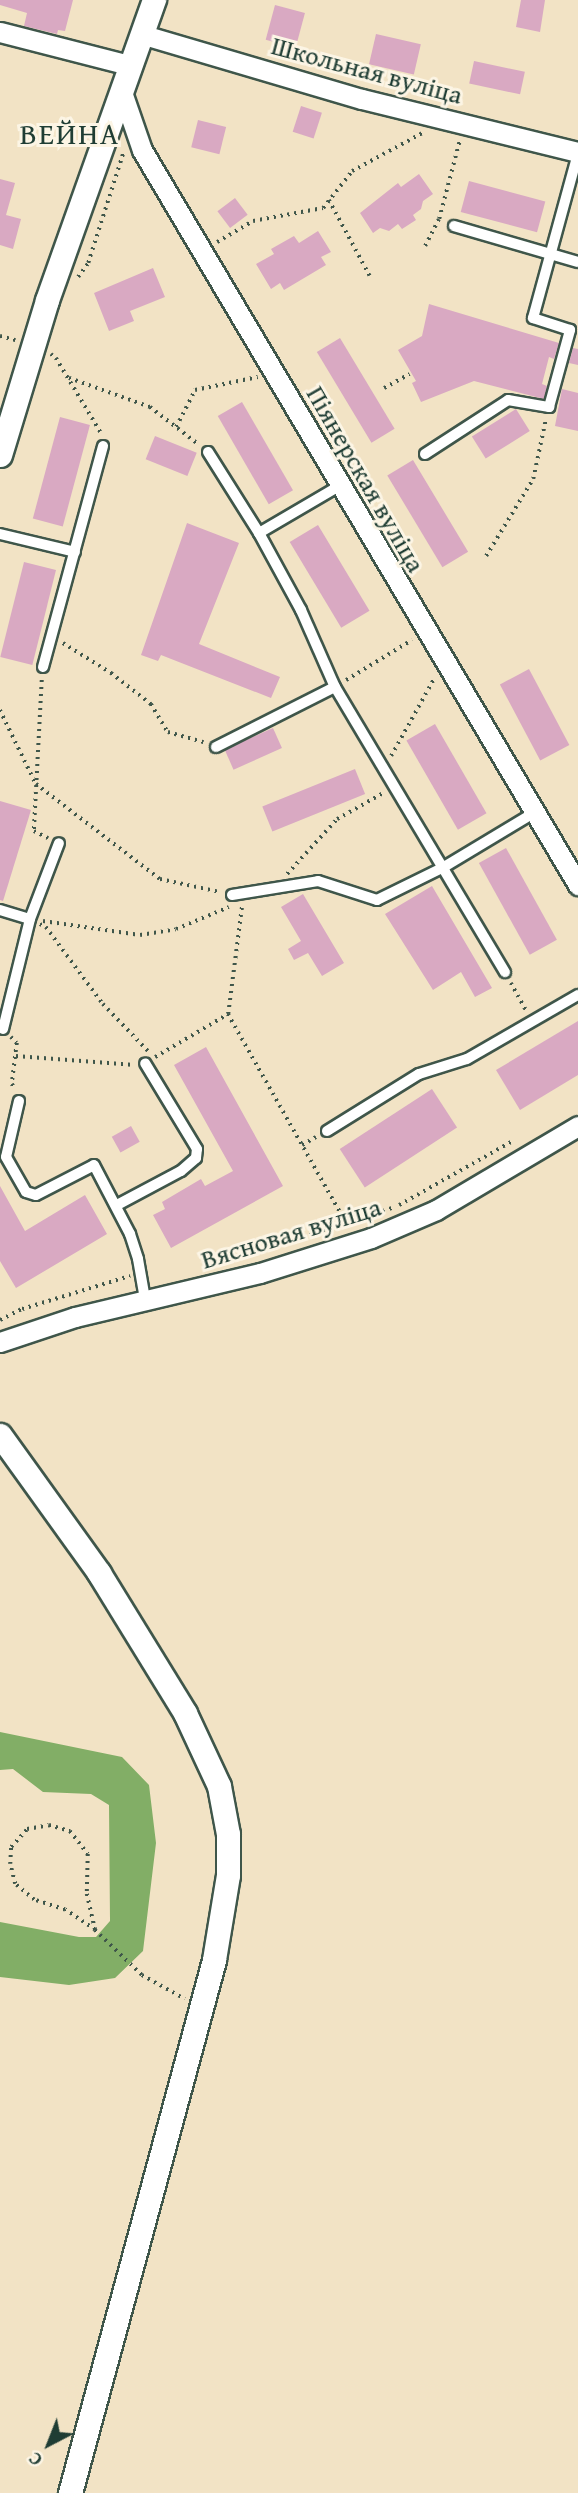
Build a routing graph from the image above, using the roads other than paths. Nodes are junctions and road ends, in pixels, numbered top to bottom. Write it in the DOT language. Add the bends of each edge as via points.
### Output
graph roads {
  1 [pos="154,0"];
  2 [pos="0,32"];
  3 [pos="144,35"];
  4 [pos="132,66"];
  5 [pos="122,92"];
  6 [pos="142,150"];
  7 [pos="578,152"];
  8 [pos="99,155"];
  9 [pos="454,226"];
  10 [pos="550,254"];
  11 [pos="578,262"];
  12 [pos="103,446"];
  13 [pos="208,452"];
  14 [pos="0,454"];
  15 [pos="425,454"];
  16 [pos="339,486"];
  17 [pos="259,533"];
  18 [pos="0,534"];
  19 [pos="75,552"];
  20 [pos="43,667"];
  21 [pos="335,687"];
  22 [pos="216,747"];
  23 [pos="535,813"];
  24 [pos="59,843"];
  25 [pos="444,867"];
  26 [pos="578,885"];
  27 [pos="232,895"];
  28 [pos="0,910"];
  29 [pos="30,919"];
  30 [pos="505,972"];
  31 [pos="578,995"];
  32 [pos="3,1029"];
  33 [pos="145,1063"];
  34 [pos="20,1098"];
  35 [pos="578,1126"];
  36 [pos="327,1130"];
  37 [pos="117,1205"];
  38 [pos="145,1299"];
  39 [pos="0,1342"];
  40 [pos="0,1435"];
  41 [pos="70,2493"];
  1 -- 3 [label="street"];
  2 -- 4 [label="street"];
  3 -- 4 [label="street"];
  3 -- 7 [label="street, Школьная вуліца" via="362,99"];
  4 -- 5 [label="street"];
  5 -- 6 [label="street, Піянерская вуліца"];
  5 -- 8 [label="street"];
  6 -- 8 [label="street" via="130,141 121,141"];
  6 -- 16 [label="street, Піянерская вуліца"];
  7 -- 10 [label="lane"];
  8 -- 14 [label="street"];
  9 -- 10 [label="lane"];
  10 -- 11 [label="lane"];
  10 -- 15 [label="lane" via="533,318 570,330 549,407 508,400"];
  12 -- 19 [label="lane"];
  13 -- 17 [label="lane"];
  16 -- 17 [label="lane"];
  16 -- 23 [label="street, Піянерская вуліца"];
  17 -- 21 [label="lane" via="310,627"];
  18 -- 19 [label="lane"];
  19 -- 20 [label="lane"];
  21 -- 22 [label="lane"];
  21 -- 25 [label="lane"];
  23 -- 25 [label="lane"];
  23 -- 26 [label="street, Піянерская вуліца"];
  24 -- 29 [label="lane"];
  25 -- 27 [label="lane" via="377,900 318,880"];
  25 -- 30 [label="lane"];
  28 -- 29 [label="lane"];
  29 -- 32 [label="lane"];
  31 -- 36 [label="lane" via="467,1059 419,1074"];
  33 -- 37 [label="lane" via="197,1149 196,1158 181,1171"];
  34 -- 37 [label="lane" via="6,1157 26,1192 36,1195 94,1166"];
  35 -- 38 [label="street, Вясновая вуліца" via="436,1210 357,1242 203,1289"];
  37 -- 38 [label="lane" via="130,1234"];
  38 -- 39 [label="street, Вясновая вуліца"];
  40 -- 41 [label="street" via="68,1527 185,1713 219,1786 227,1827 228,1875 219,1939"];
}
